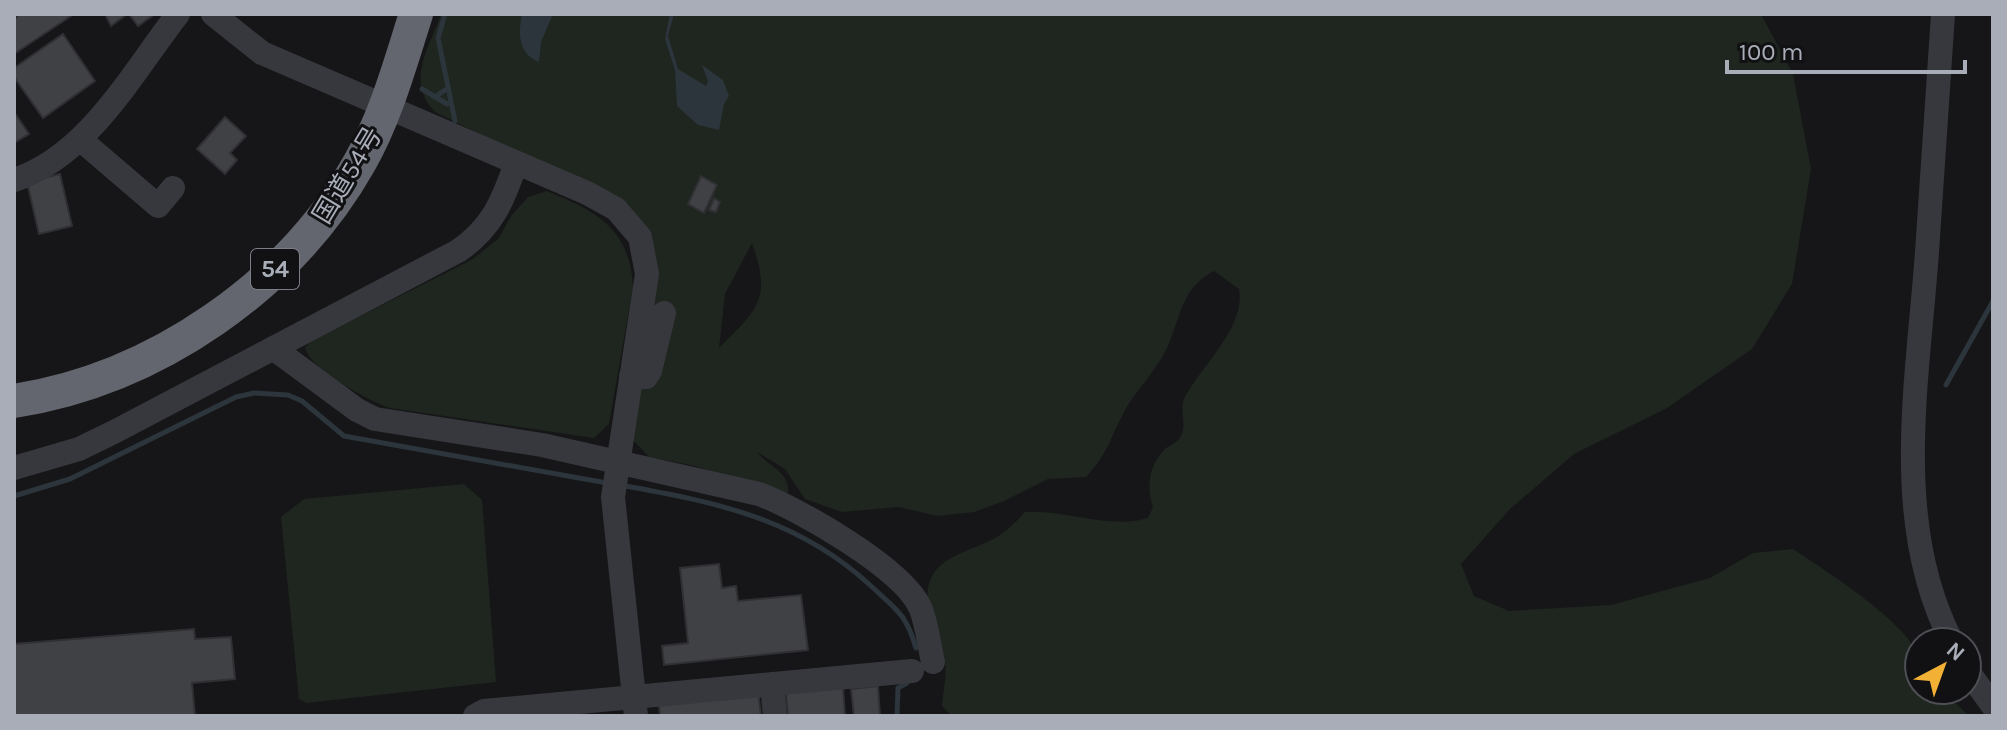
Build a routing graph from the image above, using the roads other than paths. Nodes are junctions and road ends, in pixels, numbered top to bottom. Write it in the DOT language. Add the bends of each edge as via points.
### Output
graph roads {
  1 [pos="178,14"];
  2 [pos="213,14"];
  3 [pos="416,14"];
  4 [pos="1943,14"];
  5 [pos="386,108"];
  6 [pos="81,140"];
  7 [pos="516,163"];
  8 [pos="14,180"];
  9 [pos="173,188"];
  10 [pos="664,313"];
  11 [pos="273,348"];
  12 [pos="631,376"];
  13 [pos="14,401"];
  14 [pos="616,463"];
  15 [pos="14,468"];
  16 [pos="1946,626"];
  17 [pos="772,684"];
  18 [pos="635,706"];
  19 [pos="475,716"];
  20 [pos="775,716"];
  1 -- 6 [label="street"];
  2 -- 5 [label="street" via="262,53"];
  3 -- 5 [label="highway, 国道54号 / 54"];
  4 -- 16 [label="street" via="1913,503 1920,556"];
  5 -- 7 [label="street"];
  5 -- 13 [label="highway, 国道54号 / 54" via="331,207 245,296 160,352 70,388"];
  6 -- 8 [label="street" via="44,169"];
  6 -- 9 [label="street" via="158,206"];
  7 -- 11 [label="street" via="494,218 469,244"];
  7 -- 12 [label="street" via="616,209 640,237 647,274"];
  10 -- 12 [label="street" via="650,371 646,377"];
  11 -- 14 [label="street" via="375,419 542,445"];
  11 -- 15 [label="street" via="79,449"];
  12 -- 14 [label="street"];
  14 -- 17 [label="street" via="790,505 866,555 920,608 923,666"];
  14 -- 18 [label="street" via="613,497"];
  17 -- 18 [label="street"];
  17 -- 20 [label="street"];
  18 -- 19 [label="street" via="484,711"];
}
